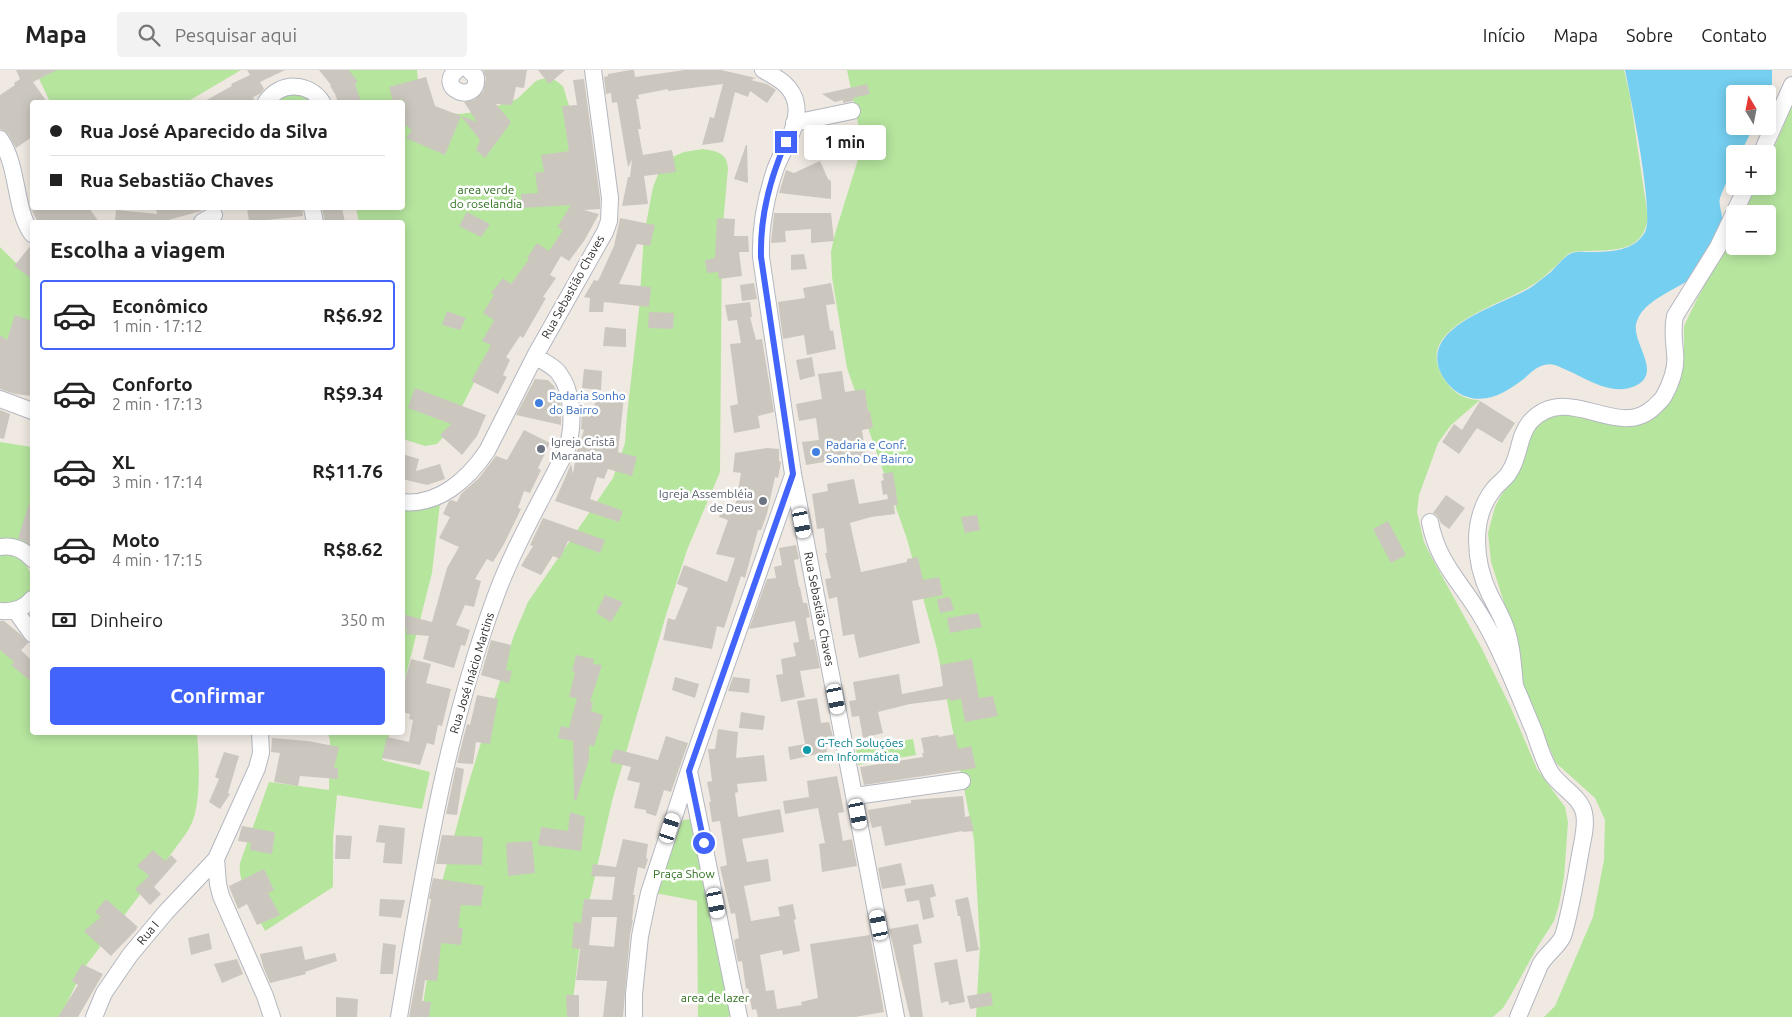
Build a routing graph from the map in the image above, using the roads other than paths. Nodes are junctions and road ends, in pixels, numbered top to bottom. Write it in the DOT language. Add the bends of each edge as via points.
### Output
graph roads {
  1 [pos="458,70"];
  2 [pos="469,70"];
  3 [pos="578,70"];
  4 [pos="594,70"];
  5 [pos="763,70"];
  6 [pos="1792,85"];
  7 [pos="268,100"];
  8 [pos="320,100"];
  9 [pos="852,111"];
  10 [pos="794,123"];
  11 [pos="0,139"];
  12 [pos="1765,145"];
  13 [pos="1743,195"];
  14 [pos="30,230"];
  15 [pos="535,356"];
  16 [pos="0,399"];
  17 [pos="30,410"];
  18 [pos="793,474"];
  19 [pos="405,502"];
  20 [pos="1430,522"];
  21 [pos="0,548"];
  22 [pos="30,557"];
  23 [pos="30,600"];
  24 [pos="8,611"];
  25 [pos="30,632"];
  26 [pos="1515,685"];
  27 [pos="260,735"];
  28 [pos="689,771"];
  29 [pos="962,781"];
  30 [pos="854,796"];
  31 [pos="216,859"];
  32 [pos="194,882"];
  33 [pos="222,897"];
  34 [pos="94,1017"];
  35 [pos="272,1017"];
  36 [pos="398,1017"];
  37 [pos="634,1017"];
  38 [pos="739,1017"];
  39 [pos="896,1017"];
  40 [pos="1518,1017"];
  1 -- 2 [label="street" via="451,78 452,86 457,92 466,93 476,82 474,73"];
  3 -- 4 [label="street"];
  4 -- 15 [label="street, Rua Sebastião Chaves" via="610,198 609,221"];
  5 -- 10 [label="street, Rua Sebastião Chaves" via="789,88 796,105"];
  6 -- 12 [label="street"];
  7 -- 8 [label="street" via="279,90 293,86 312,91"];
  9 -- 10 [label="street"];
  10 -- 18 [label="street, Rua Sebastião Chaves" via="769,189 761,246"];
  11 -- 14 [label="street"];
  13 -- 26 [label="street" via="1718,247 1675,316 1672,328 1675,363 1664,397 1649,412 1632,418 1609,417 1572,407 1537,416 1526,429 1511,470 1487,498 1478,527 1479,556 1488,593 1505,627"];
  15 -- 19 [label="street, Rua Sebastião Chaves" via="487,451 473,471 442,494 418,502"];
  15 -- 36 [label="street, Rua José Inácio Martins" via="557,371 563,380 572,411 571,435 503,576 461,702 434,813"];
  16 -- 17 [label="street"];
  18 -- 28 [label="street"];
  18 -- 30 [label="street, Rua Sebastião Chaves"];
  20 -- 26 [label="street" via="1440,556 1484,620"];
  21 -- 22 [label="street" via="16,548"];
  23 -- 24 [label="street"];
  24 -- 25 [label="street"];
  26 -- 40 [label="street" via="1547,765 1554,778 1582,807 1585,821 1564,936 1540,965"];
  27 -- 31 [label="street, Rua I" via="261,753 257,768"];
  28 -- 37 [label="street" via="645,906"];
  28 -- 38 [label="street"];
  29 -- 30 [label="street"];
  30 -- 39 [label="street, Rua Sebastião Chaves"];
  31 -- 32 [label="street, Rua I"];
  31 -- 33 [label="street, Rua I"];
  32 -- 33 [label="street" via="211,882"];
  32 -- 34 [label="street, Rua I" via="126,959 104,993"];
  33 -- 35 [label="street, Rua I"];
}
